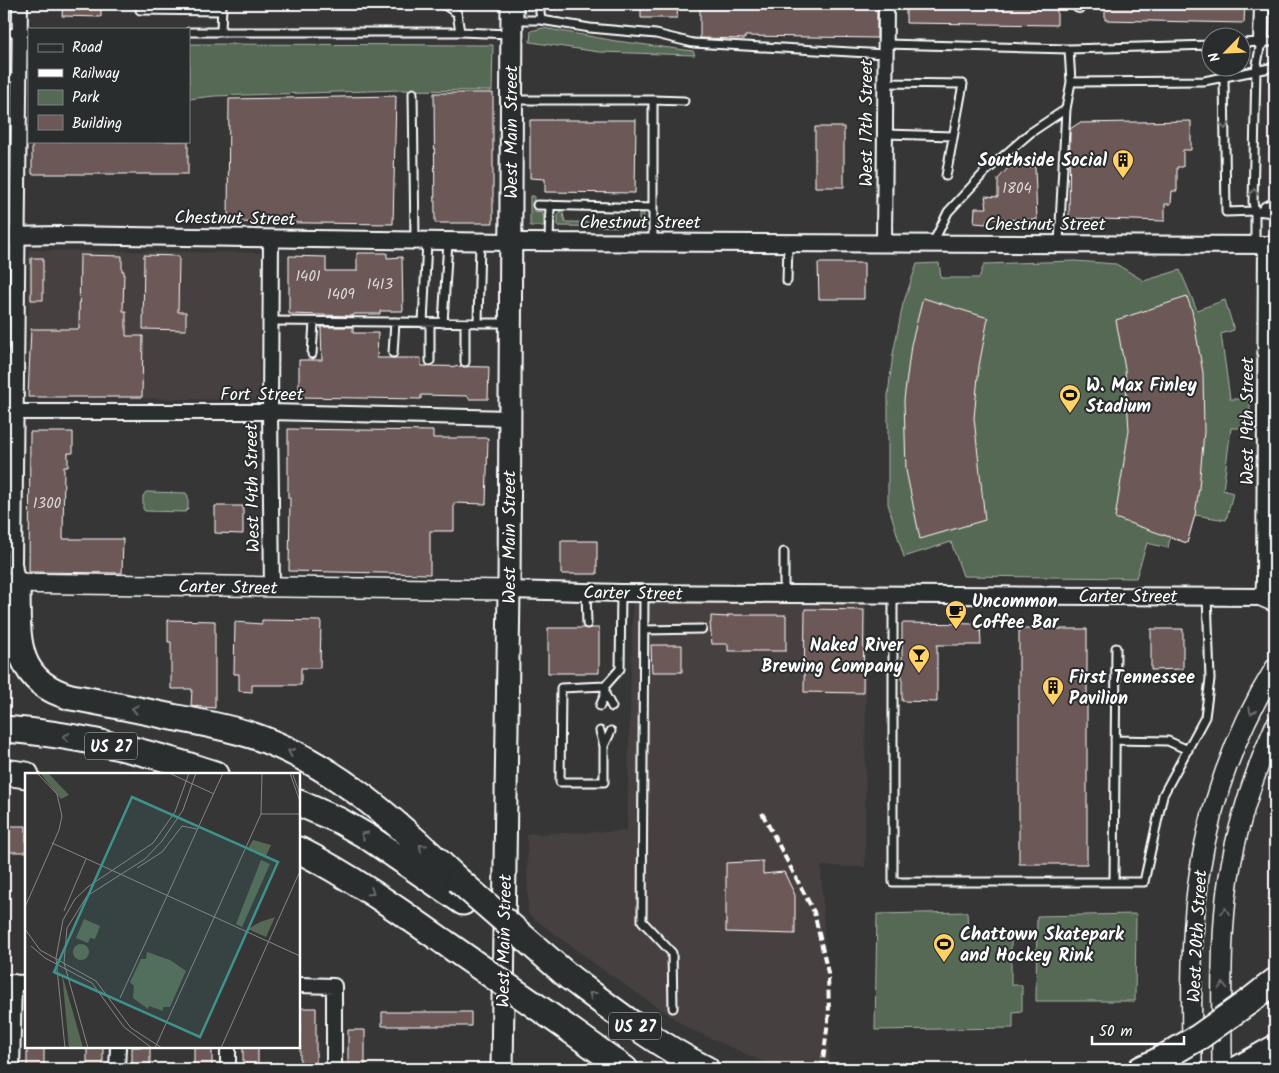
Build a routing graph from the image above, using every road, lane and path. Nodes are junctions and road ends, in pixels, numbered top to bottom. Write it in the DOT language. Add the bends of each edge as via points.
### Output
graph roads {
  1 [pos="20,4"];
  2 [pos="443,4"];
  3 [pos="539,4"];
  4 [pos="886,4"];
  5 [pos="1262,4"];
  6 [pos="222,7"];
  7 [pos="140,10"];
  8 [pos="512,19"];
  9 [pos="541,20"];
  10 [pos="24,32"];
  11 [pos="190,32"];
  12 [pos="221,32"];
  13 [pos="460,32"];
  14 [pos="4,33"];
  15 [pos="1268,42"];
  16 [pos="1252,43"];
  17 [pos="1202,45"];
  18 [pos="1070,48"];
  19 [pos="885,49"];
  20 [pos="1275,67"];
  21 [pos="1256,70"];
  22 [pos="1252,71"];
  23 [pos="4,78"];
  24 [pos="20,78"];
  25 [pos="1224,78"];
  26 [pos="1071,82"];
  27 [pos="885,83"];
  28 [pos="413,93"];
  29 [pos="511,100"];
  30 [pos="653,100"];
  31 [pos="684,101"];
  32 [pos="1066,109"];
  33 [pos="885,134"];
  34 [pos="953,136"];
  35 [pos="946,176"];
  36 [pos="1275,202"];
  37 [pos="537,205"];
  38 [pos="550,206"];
  39 [pos="653,208"];
  40 [pos="1258,211"];
  41 [pos="1275,212"];
  42 [pos="10,236"];
  43 [pos="271,238"];
  44 [pos="421,240"];
  45 [pos="448,241"];
  46 [pos="480,241"];
  47 [pos="510,242"];
  48 [pos="549,242"];
  49 [pos="653,242"];
  50 [pos="788,243"];
  51 [pos="884,243"];
  52 [pos="933,244"];
  53 [pos="1059,244"];
  54 [pos="1266,245"];
  55 [pos="788,281"];
  56 [pos="271,321"];
  57 [pos="314,322"];
  58 [pos="395,322"];
  59 [pos="443,322"];
  60 [pos="426,323"];
  61 [pos="465,323"];
  62 [pos="478,323"];
  63 [pos="510,323"];
  64 [pos="312,354"];
  65 [pos="393,354"];
  66 [pos="430,361"];
  67 [pos="465,362"];
  68 [pos="15,412"];
  69 [pos="270,412"];
  70 [pos="510,418"];
  71 [pos="784,552"];
  72 [pos="10,584"];
  73 [pos="272,588"];
  74 [pos="509,590"];
  75 [pos="586,592"];
  76 [pos="621,593"];
  77 [pos="644,593"];
  78 [pos="784,594"];
  79 [pos="893,594"];
  80 [pos="1207,596"];
  81 [pos="1271,598"];
  82 [pos="587,624"];
  83 [pos="702,629"];
  84 [pos="644,630"];
  85 [pos="1116,648"];
  86 [pos="1275,668"];
  87 [pos="605,686"];
  88 [pos="605,694"];
  89 [pos="600,706"];
  90 [pos="612,707"];
  91 [pos="1275,726"];
  92 [pos="4,729"];
  93 [pos="600,731"];
  94 [pos="612,731"];
  95 [pos="1115,740"];
  96 [pos="604,746"];
  97 [pos="1188,750"];
  98 [pos="4,772"];
  99 [pos="213,773"];
  100 [pos="25,775"];
  101 [pos="300,804"];
  102 [pos="300,851"];
  103 [pos="1114,882"];
  104 [pos="461,891"];
  105 [pos="1275,981"];
  106 [pos="15,982"];
  107 [pos="300,985"];
  108 [pos="673,1008"];
  109 [pos="118,1048"];
  110 [pos="228,1048"];
  111 [pos="1148,1066"];
  112 [pos="12,1069"];
  113 [pos="117,1069"];
  114 [pos="228,1069"];
  115 [pos="334,1069"];
  116 [pos="502,1069"];
  117 [pos="625,1069"];
  118 [pos="706,1069"];
  119 [pos="1192,1069"];
  120 [pos="1222,1069"];
  1 -- 10 [label="street"];
  2 -- 13 [label="lane" via="456,13"];
  3 -- 9 [label="lane"];
  4 -- 19 [label="street, West 17th Street"];
  5 -- 15 [label="street"];
  6 -- 7 [label="lane"];
  6 -- 12 [label="lane"];
  8 -- 9 [label="lane"];
  8 -- 13 [label="lane"];
  8 -- 29 [label="main road, West Main Street"];
  9 -- 19 [label="lane" via="656,34 693,43"];
  10 -- 14 [label="lane"];
  10 -- 24 [label="street"];
  11 -- 12 [label="lane"];
  12 -- 13 [label="lane"];
  15 -- 16 [label="lane"];
  15 -- 21 [label="lane"];
  17 -- 18 [label="lane"];
  18 -- 19 [label="lane"];
  18 -- 26 [label="lane"];
  19 -- 27 [label="street, West 17th Street"];
  20 -- 21 [label="lane"];
  21 -- 22 [label="lane"];
  40 -- 21 [label="lane, one-way" via="1253,202"];
  23 -- 24 [label="lane"];
  24 -- 42 [label="street"];
  25 -- 26 [label="lane"];
  25 -- 40 [label="lane, one-way" via="1226,212"];
  26 -- 32 [label="lane"];
  27 -- 33 [label="street, West 17th Street"];
  27 -- 34 [label="lane" via="963,84"];
  28 -- 44 [label="lane"];
  29 -- 30 [label="lane"];
  29 -- 47 [label="main road, West Main Street"];
  30 -- 31 [label="lane"];
  30 -- 39 [label="lane"];
  32 -- 52 [label="lane" via="1030,133 985,172 948,212"];
  32 -- 53 [label="lane"];
  33 -- 34 [label="lane"];
  33 -- 51 [label="street, West 17th Street"];
  34 -- 35 [label="lane"];
  36 -- 40 [label="lane"];
  37 -- 38 [label="lane"];
  38 -- 39 [label="lane"];
  38 -- 48 [label="lane"];
  39 -- 49 [label="lane"];
  40 -- 41 [label="lane"];
  40 -- 54 [label="lane"];
  42 -- 43 [label="street, Chestnut Street"];
  42 -- 68 [label="street"];
  43 -- 44 [label="street, Chestnut Street"];
  43 -- 56 [label="street, West 14th Street"];
  44 -- 45 [label="street, Chestnut Street"];
  44 -- 60 [label="lane"];
  45 -- 46 [label="street, Chestnut Street"];
  45 -- 59 [label="lane"];
  46 -- 47 [label="street, Chestnut Street"];
  46 -- 62 [label="lane"];
  47 -- 48 [label="street, Chestnut Street"];
  47 -- 63 [label="main road, West Main Street"];
  48 -- 49 [label="street, Chestnut Street"];
  49 -- 50 [label="street, Chestnut Street"];
  50 -- 51 [label="street, Chestnut Street"];
  50 -- 55 [label="lane"];
  51 -- 52 [label="street, Chestnut Street"];
  52 -- 53 [label="street, Chestnut Street"];
  53 -- 54 [label="street, Chestnut Street"];
  54 -- 81 [label="street, West 19th Street" via="1264,581"];
  56 -- 57 [label="lane"];
  56 -- 69 [label="street, West 14th Street"];
  57 -- 58 [label="lane"];
  57 -- 64 [label="lane"];
  58 -- 60 [label="lane"];
  58 -- 65 [label="lane"];
  59 -- 60 [label="lane"];
  59 -- 61 [label="lane"];
  60 -- 66 [label="lane"];
  61 -- 62 [label="lane"];
  61 -- 67 [label="lane"];
  62 -- 63 [label="lane"];
  63 -- 70 [label="main road, West Main Street"];
  68 -- 69 [label="street, Fort Street"];
  68 -- 72 [label="street" via="14,563"];
  69 -- 70 [label="street, Fort Street"];
  69 -- 73 [label="street, West 14th Street"];
  70 -- 74 [label="main road, West Main Street"];
  71 -- 78 [label="lane"];
  72 -- 73 [label="main road, Carter Street"];
  104 -- 72 [label="highway, one-way" via="375,806 301,757 254,736 212,724 71,697 43,685 20,654"];
  73 -- 74 [label="main road, Carter Street"];
  74 -- 75 [label="street, Carter Street"];
  74 -- 116 [label="main road, West Main Street"];
  75 -- 76 [label="street, Carter Street"];
  75 -- 82 [label="lane"];
  76 -- 77 [label="street, Carter Street"];
  76 -- 87 [label="lane" via="620,669"];
  77 -- 78 [label="street, Carter Street"];
  77 -- 84 [label="lane"];
  78 -- 79 [label="street, Carter Street"];
  79 -- 80 [label="street, Carter Street"];
  79 -- 103 [label="lane" via="893,882"];
  80 -- 81 [label="street, Carter Street"];
  80 -- 97 [label="lane" via="1210,680 1205,717"];
  83 -- 84 [label="lane"];
  84 -- 108 [label="lane" via="642,921 672,953"];
  85 -- 95 [label="lane"];
  86 -- 119 [label="main road, West 20th Street, one-way" via="1230,760 1204,849 1193,940"];
  87 -- 88 [label="lane"];
  87 -- 96 [label="lane" via="561,688 560,782 604,782"];
  88 -- 89 [label="lane"];
  88 -- 90 [label="lane"];
  120 -- 91 [label="main road, West 20th Street, one-way" via="1224,928 1231,866 1245,805"];
  99 -- 92 [label="highway, US 27, one-way" via="98,743"];
  93 -- 96 [label="lane"];
  94 -- 96 [label="lane"];
  95 -- 97 [label="lane" via="1168,741"];
  95 -- 103 [label="lane"];
  97 -- 103 [label="lane" via="1163,795 1144,882"];
  98 -- 100 [label="highway"];
  104 -- 101 [label="highway, US 27, one-way" via="347,825"];
  102 -- 117 [label="highway, US 27, one-way, bridge" via="366,888"];
  118 -- 104 [label="highway, US 27, one-way, bridge" via="652,1039"];
  105 -- 111 [label="highway, bridge" via="1199,1037"];
  106 -- 112 [label="street"];
  107 -- 115 [label="street" via="334,986"];
  109 -- 113 [label="street"];
  110 -- 114 [label="street"];
}
